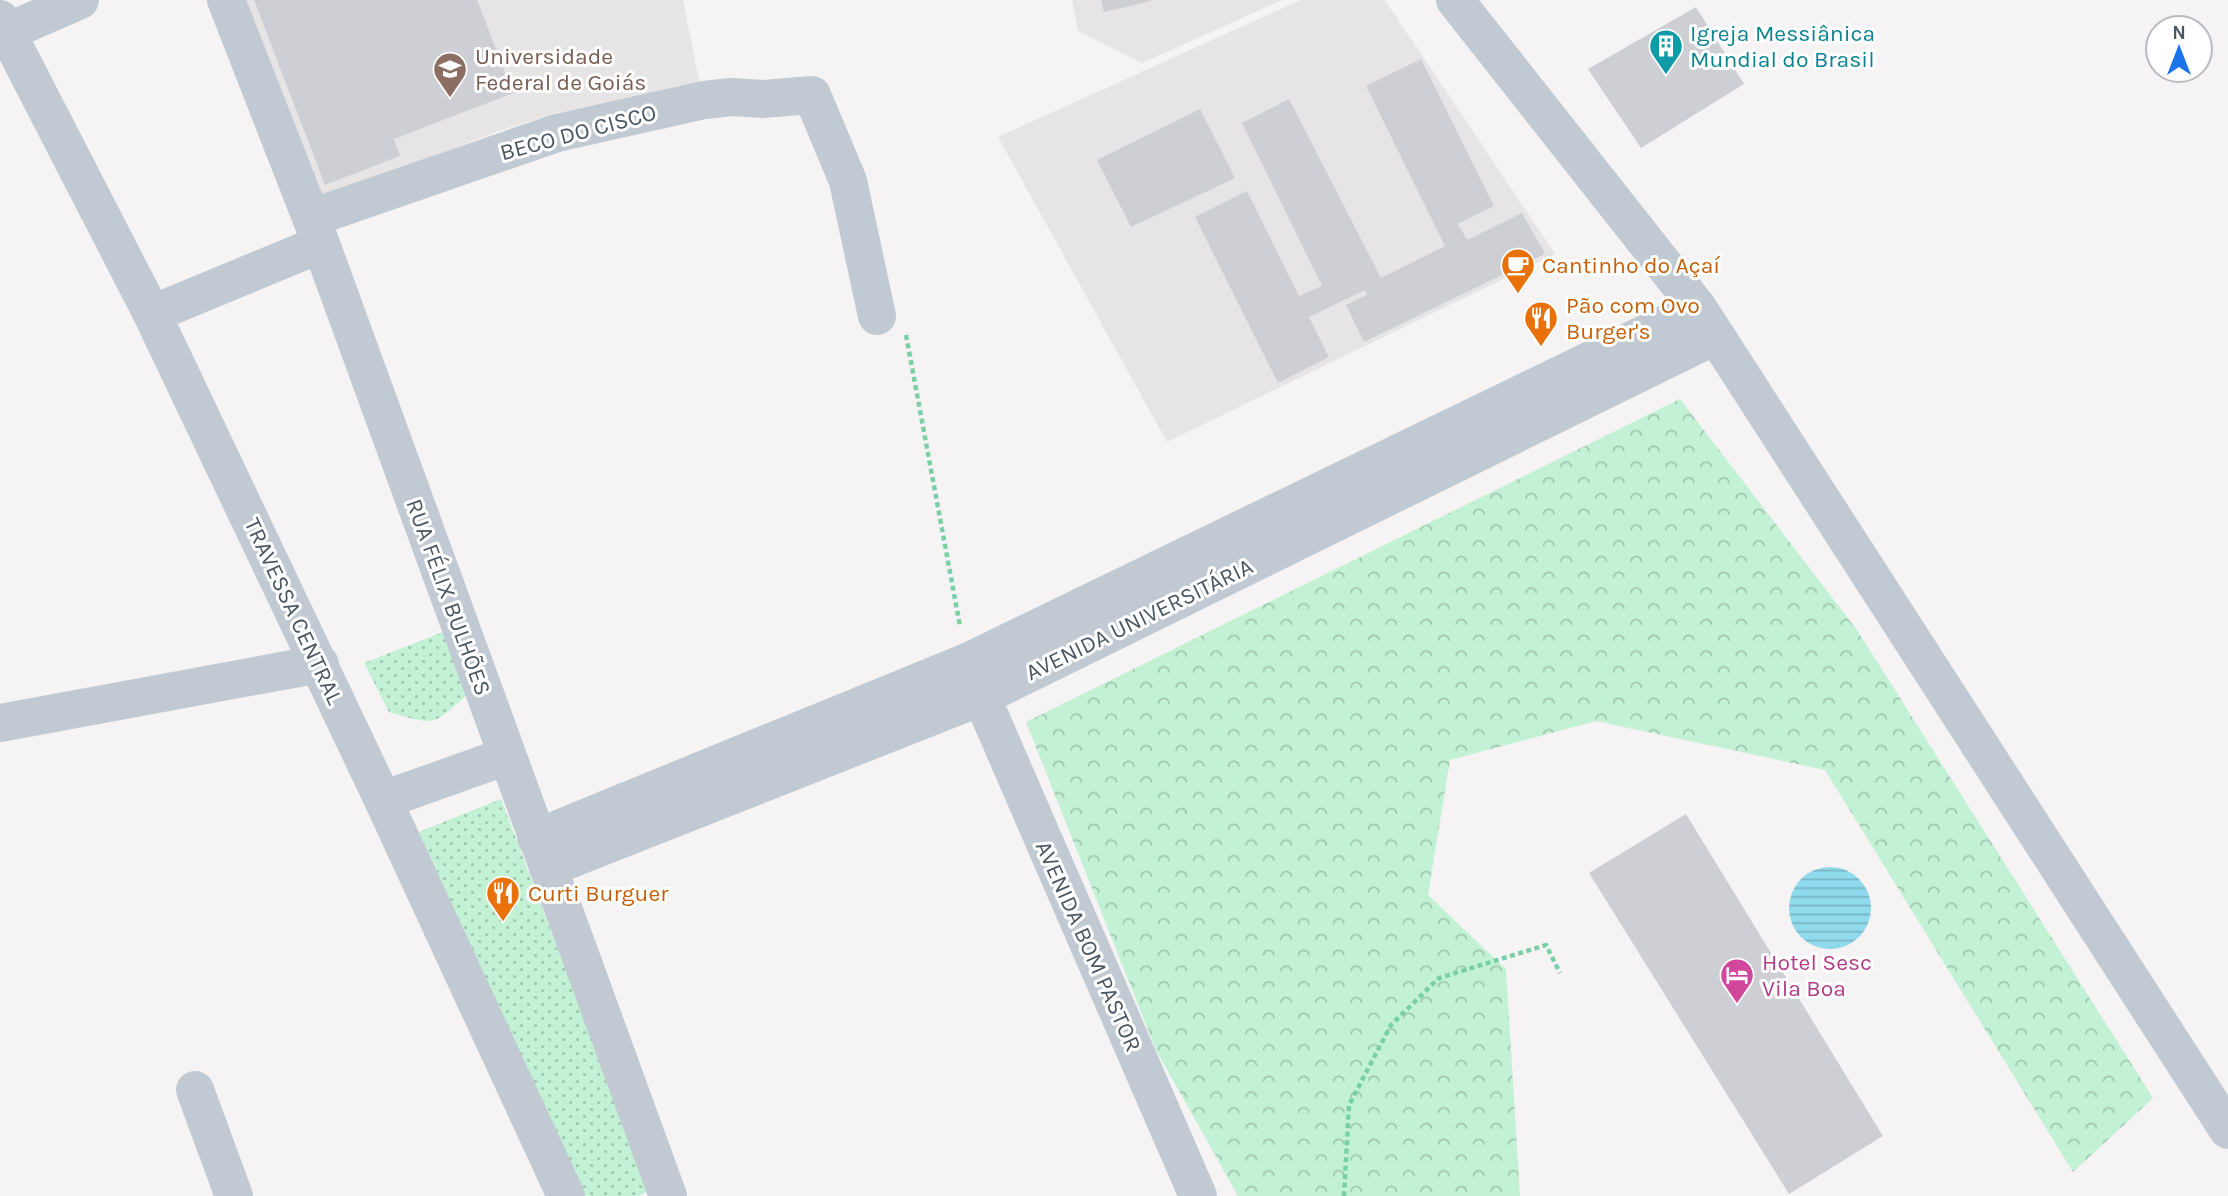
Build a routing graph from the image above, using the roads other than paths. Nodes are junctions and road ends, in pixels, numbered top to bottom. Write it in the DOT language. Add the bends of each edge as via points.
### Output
graph roads {
  1 [pos="80,0"];
  2 [pos="226,0"];
  3 [pos="1455,0"];
  4 [pos="2,29"];
  5 [pos="316,231"];
  6 [pos="152,314"];
  7 [pos="877,316"];
  8 [pos="1707,323"];
  9 [pos="967,662"];
  10 [pos="320,664"];
  11 [pos="981,697"];
  12 [pos="0,723"];
  13 [pos="507,756"];
  14 [pos="383,800"];
  15 [pos="542,853"];
  16 [pos="195,1090"];
  17 [pos="2228,1130"];
  18 [pos="234,1196"];
  19 [pos="566,1196"];
  20 [pos="668,1196"];
  21 [pos="1198,1196"];
  1 -- 4 [label="street"];
  2 -- 5 [label="street, RUA FÉLIX BULHÕES"];
  3 -- 8 [label="street"];
  4 -- 6 [label="street, TRAVESSA CENTRAL"];
  5 -- 6 [label="street, BECO DO CISCO"];
  5 -- 7 [label="street, BECO DO CISCO" via="557,133 704,100 812,95 848,181"];
  5 -- 13 [label="street, RUA FÉLIX BULHÕES"];
  6 -- 10 [label="street, TRAVESSA CENTRAL"];
  8 -- 9 [label="street, AVENIDA UNIVERSITÁRIA"];
  8 -- 11 [label="street, AVENIDA UNIVERSITÁRIA"];
  8 -- 17 [label="street"];
  9 -- 11 [label="street, AVENIDA BOM PASTOR"];
  9 -- 15 [label="street, AVENIDA UNIVERSITÁRIA"];
  10 -- 12 [label="street"];
  10 -- 14 [label="street, TRAVESSA CENTRAL"];
  11 -- 15 [label="street, AVENIDA UNIVERSITÁRIA"];
  11 -- 21 [label="street, AVENIDA BOM PASTOR"];
  13 -- 14 [label="street"];
  13 -- 15 [label="street, RUA FÉLIX BULHÕES"];
  14 -- 19 [label="street, TRAVESSA CENTRAL"];
  15 -- 20 [label="street, RUA FÉLIX BULHÕES"];
  16 -- 18 [label="street"];
}
